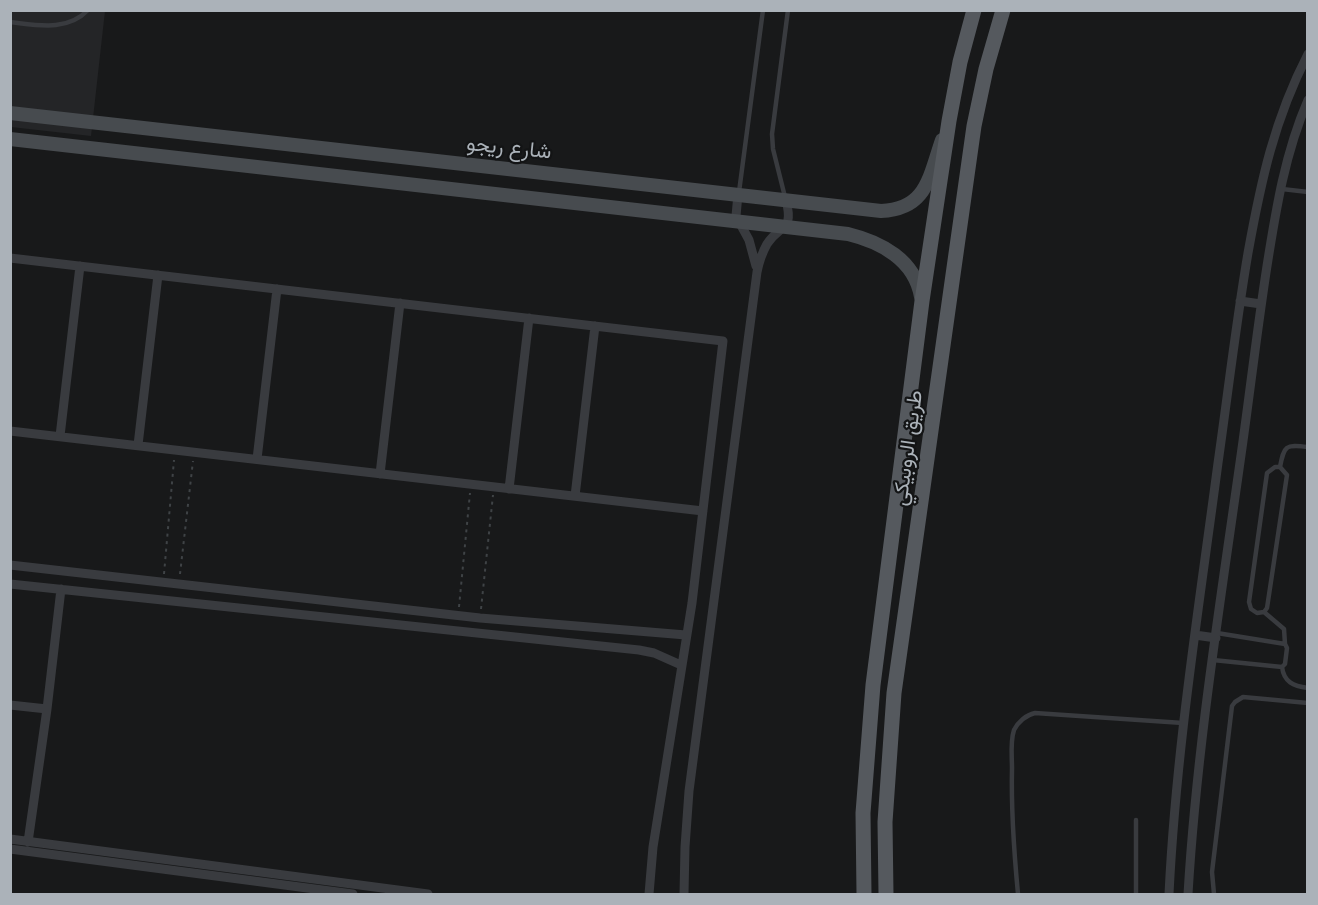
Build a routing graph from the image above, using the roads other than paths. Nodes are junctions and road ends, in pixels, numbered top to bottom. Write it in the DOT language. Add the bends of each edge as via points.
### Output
graph roads {
  1 [pos="88,10"];
  2 [pos="763,10"];
  3 [pos="788,10"];
  4 [pos="974,10"];
  5 [pos="1003,10"];
  6 [pos="10,22"];
  7 [pos="1308,54"];
  8 [pos="1308,100"];
  9 [pos="10,113"];
  10 [pos="949,121"];
  11 [pos="132,127"];
  12 [pos="10,139"];
  13 [pos="129,152"];
  14 [pos="1279,189"];
  15 [pos="1308,192"];
  16 [pos="738,194"];
  17 [pos="786,200"];
  18 [pos="738,222"];
  19 [pos="786,227"];
  20 [pos="10,258"];
  21 [pos="80,266"];
  22 [pos="757,272"];
  23 [pos="158,275"];
  24 [pos="277,289"];
  25 [pos="1240,300"];
  26 [pos="922,301"];
  27 [pos="400,303"];
  28 [pos="1261,304"];
  29 [pos="530,318"];
  30 [pos="595,326"];
  31 [pos="10,431"];
  32 [pos="60,436"];
  33 [pos="138,446"];
  34 [pos="1308,447"];
  35 [pos="257,459"];
  36 [pos="1280,467"];
  37 [pos="380,474"];
  38 [pos="509,489"];
  39 [pos="575,496"];
  40 [pos="703,511"];
  41 [pos="10,565"];
  42 [pos="10,584"];
  43 [pos="62,589"];
  44 [pos="381,607"];
  45 [pos="1264,612"];
  46 [pos="380,623"];
  47 [pos="686,635"];
  48 [pos="1195,635"];
  49 [pos="1217,635"];
  50 [pos="1284,644"];
  51 [pos="1213,660"];
  52 [pos="681,665"];
  53 [pos="1282,667"];
  54 [pos="1308,688"];
  55 [pos="1308,704"];
  56 [pos="10,705"];
  57 [pos="47,709"];
  58 [pos="1183,723"];
  59 [pos="1136,820"];
  60 [pos="10,839"];
  61 [pos="28,842"];
  62 [pos="10,849"];
  63 [pos="353,894"];
  64 [pos="428,894"];
  65 [pos="650,894"];
  66 [pos="684,894"];
  67 [pos="864,894"];
  68 [pos="885,894"];
  69 [pos="1018,894"];
  70 [pos="1136,894"];
  71 [pos="1168,894"];
  72 [pos="1188,894"];
  73 [pos="1214,894"];
  1 -- 6 [label="lane" via="72,22 57,26"];
  2 -- 16 [label="lane"];
  3 -- 17 [label="lane" via="772,134"];
  4 -- 10 [label="main road, طريق الروبيكي"];
  5 -- 68 [label="main road, طريق الروبيكي" via="974,126 894,693 885,822"];
  7 -- 25 [label="street" via="1271,144"];
  8 -- 14 [label="street"];
  9 -- 11 [label="main road, شارع ريجو"];
  10 -- 17 [label="main road, شارع ريجو" via="920,196 903,208 881,211"];
  10 -- 26 [label="main road, طريق الروبيكي"];
  11 -- 13 [label="main road"];
  11 -- 16 [label="main road, شارع ريجو"];
  12 -- 13 [label="main road"];
  13 -- 18 [label="main road"];
  14 -- 15 [label="lane"];
  14 -- 28 [label="street"];
  16 -- 17 [label="main road, شارع ريجو"];
  16 -- 18 [label="street"];
  17 -- 19 [label="street"];
  18 -- 19 [label="main road"];
  18 -- 22 [label="street" via="753,250"];
  19 -- 22 [label="street" via="766,246"];
  19 -- 26 [label="main road" via="869,239 906,265 919,283"];
  20 -- 21 [label="street"];
  21 -- 23 [label="street"];
  21 -- 32 [label="street"];
  22 -- 66 [label="street" via="689,791"];
  23 -- 24 [label="street"];
  23 -- 33 [label="street"];
  24 -- 27 [label="street"];
  24 -- 35 [label="street"];
  25 -- 28 [label="street"];
  25 -- 48 [label="street"];
  26 -- 67 [label="main road, طريق الروبيكي" via="873,686 863,813"];
  27 -- 29 [label="street"];
  27 -- 37 [label="street"];
  28 -- 49 [label="street"];
  29 -- 30 [label="street"];
  29 -- 38 [label="street"];
  30 -- 39 [label="street"];
  30 -- 40 [label="street" via="723,341"];
  31 -- 32 [label="street"];
  32 -- 33 [label="street"];
  33 -- 35 [label="street"];
  34 -- 36 [label="lane" via="1286,448"];
  35 -- 37 [label="street"];
  36 -- 45 [label="lane" via="1287,475"];
  36 -- 45 [label="lane" via="1267,473 1250,602 1253,612"];
  37 -- 38 [label="street"];
  38 -- 39 [label="street"];
  39 -- 40 [label="street"];
  40 -- 47 [label="street"];
  41 -- 44 [label="street"];
  42 -- 43 [label="street"];
  43 -- 46 [label="street"];
  43 -- 57 [label="street"];
  44 -- 46 [label="street"];
  44 -- 47 [label="street"];
  45 -- 50 [label="lane" via="1284,629"];
  46 -- 52 [label="street" via="639,650"];
  47 -- 52 [label="street"];
  48 -- 49 [label="street"];
  48 -- 58 [label="street"];
  49 -- 50 [label="lane"];
  49 -- 51 [label="street"];
  50 -- 53 [label="lane" via="1287,648"];
  51 -- 53 [label="lane"];
  51 -- 72 [label="street" via="1191,834"];
  52 -- 65 [label="street" via="653,847"];
  53 -- 54 [label="lane" via="1285,679"];
  55 -- 73 [label="lane" via="1243,697 1232,706 1212,872"];
  56 -- 57 [label="street"];
  57 -- 61 [label="street"];
  58 -- 69 [label="lane" via="1035,713 1017,725 1012,741 1011,783"];
  58 -- 71 [label="street"];
  59 -- 70 [label="lane"];
  60 -- 61 [label="street"];
  61 -- 64 [label="street"];
  62 -- 63 [label="street"];
}
